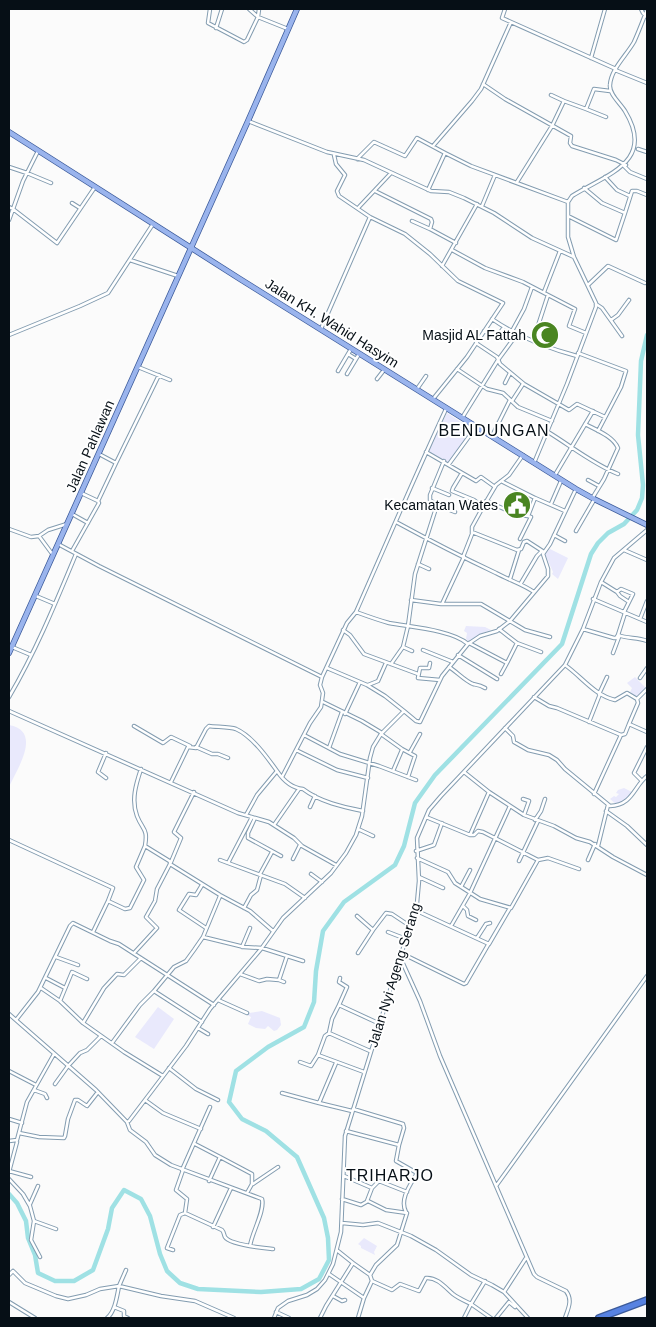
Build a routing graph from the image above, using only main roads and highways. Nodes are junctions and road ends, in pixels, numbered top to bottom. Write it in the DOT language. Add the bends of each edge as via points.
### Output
graph roads {
  1 [pos="297,9"];
  2 [pos="9,132"];
  3 [pos="191,248"];
  4 [pos="647,525"];
  5 [pos="9,653"];
  6 [pos="647,1300"];
  7 [pos="599,1318"];
  1 -- 3 [label="main road, Jalan Pahlawan"];
  2 -- 3 [label="main road, Jalan KH. Wahid Hasyim" via="36,154 151,227"];
  3 -- 4 [label="main road, Jalan KH. Wahid Hasyim" via="576,489"];
  3 -- 5 [label="main road, Jalan Pahlawan" via="140,368"];
  6 -- 7 [label="highway"];
}
